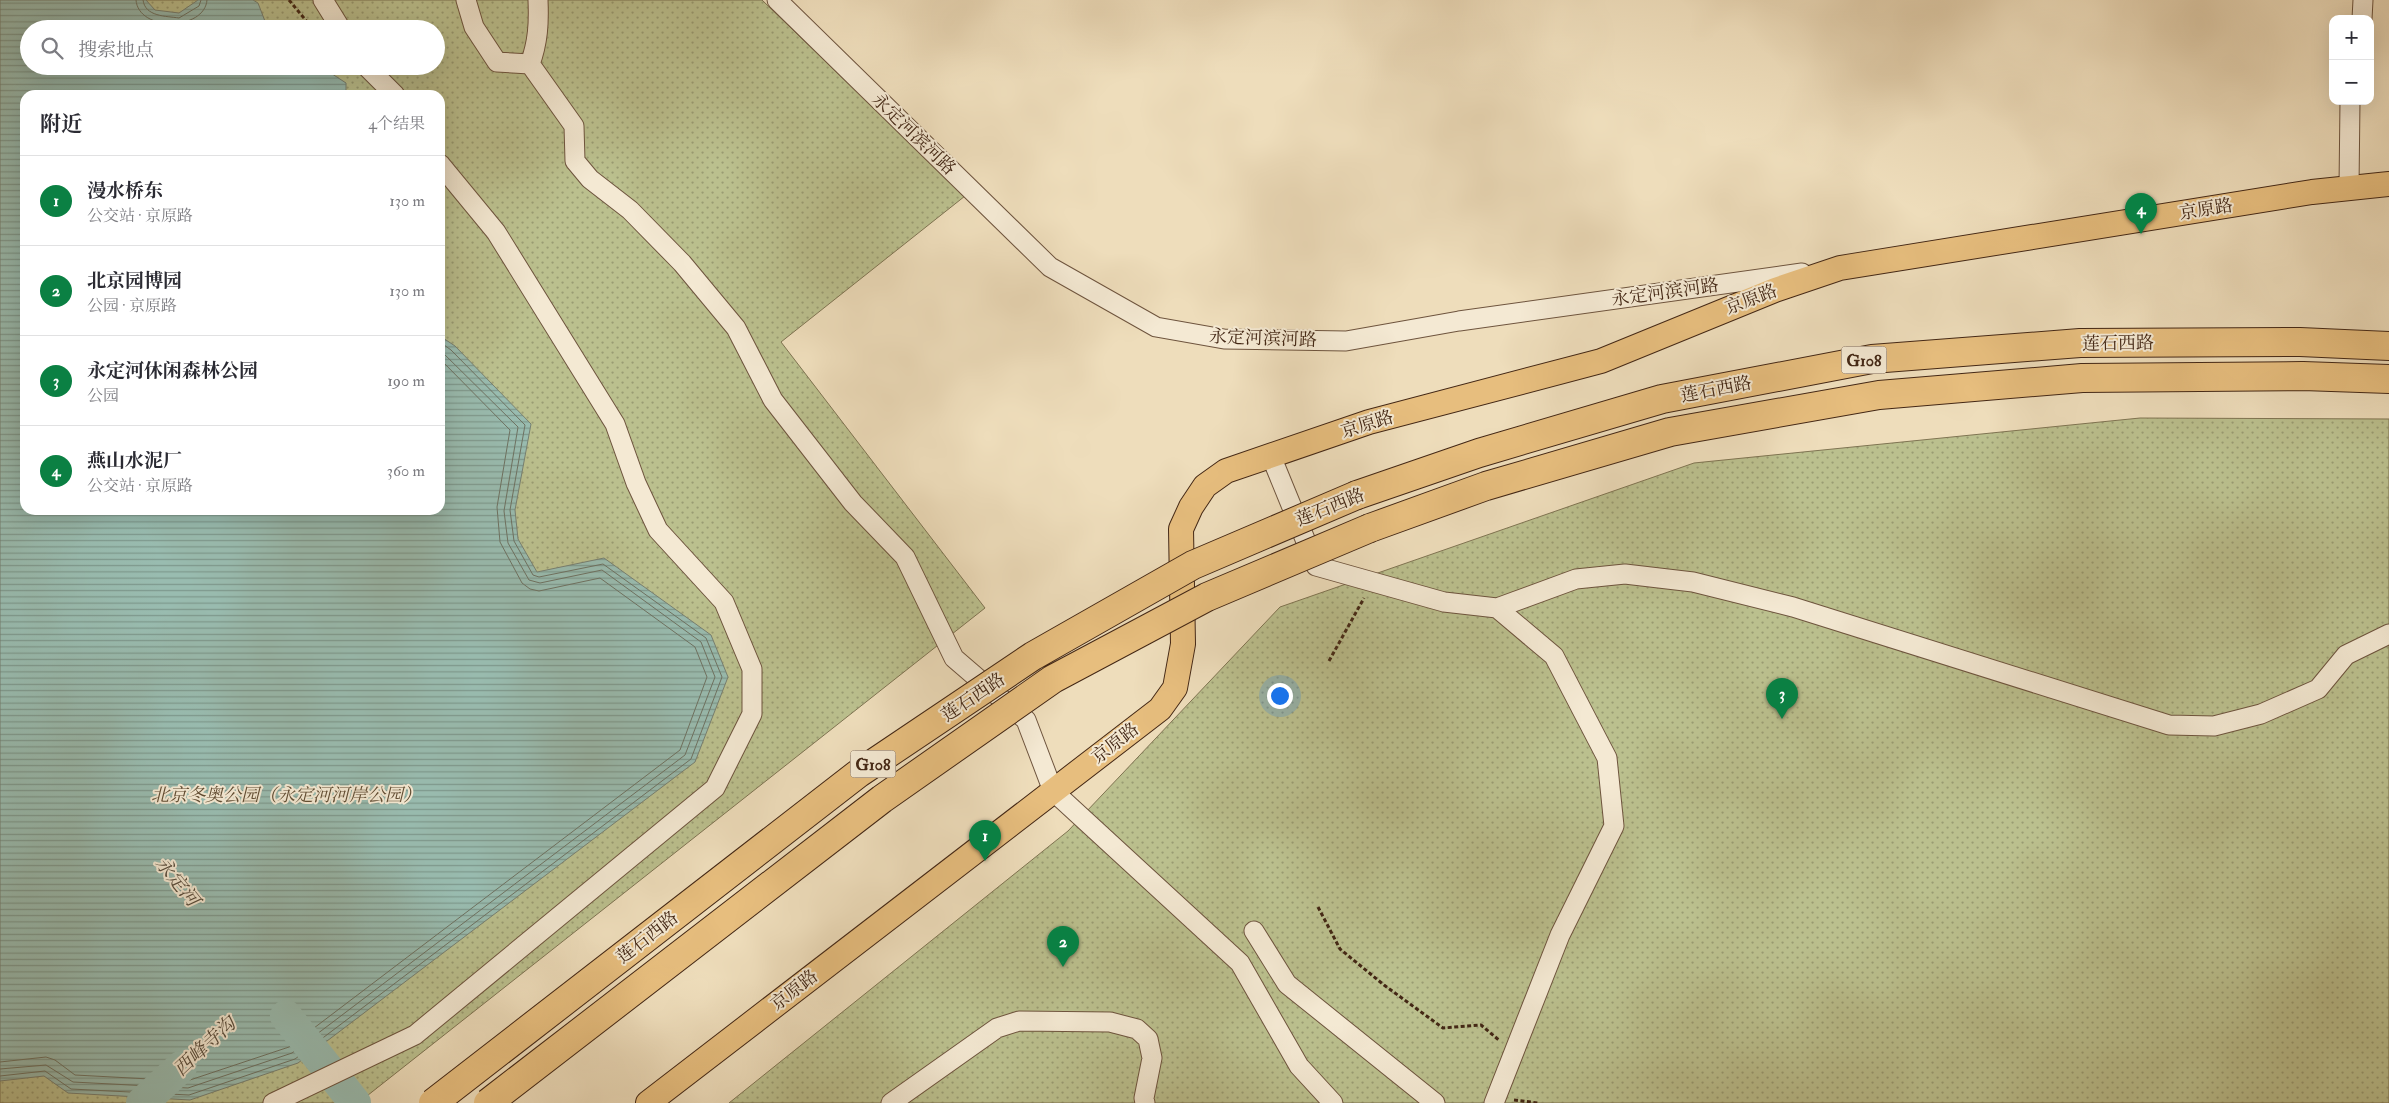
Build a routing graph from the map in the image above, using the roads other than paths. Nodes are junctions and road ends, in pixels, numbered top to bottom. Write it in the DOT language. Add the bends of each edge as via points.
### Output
graph roads {
  1 [pos="323,0"];
  2 [pos="466,0"];
  3 [pos="538,0"];
  4 [pos="777,0"];
  5 [pos="2350,0"];
  6 [pos="2363,0"];
  7 [pos="2350,15"];
  8 [pos="2362,15"];
  9 [pos="335,20"];
  10 [pos="530,64"];
  11 [pos="375,75"];
  12 [pos="390,90"];
  13 [pos="2350,105"];
  14 [pos="2361,105"];
  15 [pos="445,170"];
  16 [pos="2389,184"];
  17 [pos="2356,186"];
  18 [pos="1840,268"];
  19 [pos="2389,346"];
  20 [pos="2389,379"];
  21 [pos="1271,456"];
  22 [pos="1497,608"];
  23 [pos="2389,634"];
  24 [pos="1053,790"];
  25 [pos="1254,931"];
  26 [pos="1495,1100"];
  27 [pos="273,1103"];
  28 [pos="433,1103"];
  29 [pos="488,1103"];
  30 [pos="648,1103"];
  31 [pos="891,1103"];
  32 [pos="1145,1103"];
  33 [pos="1333,1103"];
  34 [pos="1435,1103"];
  1 -- 9 [label="street"];
  2 -- 10 [label="street" via="474,27 497,62"];
  3 -- 10 [label="street" via="540,23 537,46"];
  4 -- 18 [label="street, 永定河滨河路" via="1050,267 1156,327 1224,339 1346,341 1459,321"];
  5 -- 7 [label="street"];
  6 -- 8 [label="street"];
  10 -- 24 [label="street" via="574,126 575,162 590,179 630,210 682,263 736,328 773,400 853,502 905,557 954,658 1026,720"];
  11 -- 12 [label="street"];
  13 -- 17 [label="street"];
  14 -- 17 [label="street"];
  15 -- 27 [label="street" via="496,232 615,424 636,484 658,530 724,602 752,669 752,714 715,788 414,1035"];
  16 -- 17 [label="main road, 京原路"];
  17 -- 18 [label="main road, 京原路"];
  18 -- 21 [label="main road, 京原路" via="1774,290 1601,361 1370,422"];
  19 -- 28 [label="highway, 莲石西路 / G108, bridge" via="2300,342 2080,343 1872,358 1662,399 1478,453 1357,495 1193,565 1032,656 859,773"];
  20 -- 29 [label="highway, 莲石西路 / G108, bridge" via="2303,376 2082,378 1879,395 1670,432 1486,486 1370,528 1207,597 1053,679 882,800"];
  21 -- 22 [label="street" via="1316,566 1444,602"];
  21 -- 24 [label="main road, 京原路" via="1226,471 1206,486 1190,507 1181,529 1183,644 1175,688 1160,709"];
  22 -- 23 [label="street" via="1576,578 1625,574 1693,582 1793,607 2169,725 2214,726 2261,714 2318,689 2346,655"];
  22 -- 26 [label="street" via="1554,656 1607,758 1614,826 1560,934"];
  24 -- 30 [label="main road, 京原路"];
  24 -- 33 [label="street" via="1240,963 1299,1066"];
  25 -- 34 [label="street" via="1288,984"];
  31 -- 32 [label="street" via="997,1028 1019,1021 1110,1022 1137,1029 1148,1039 1152,1058"];
}
